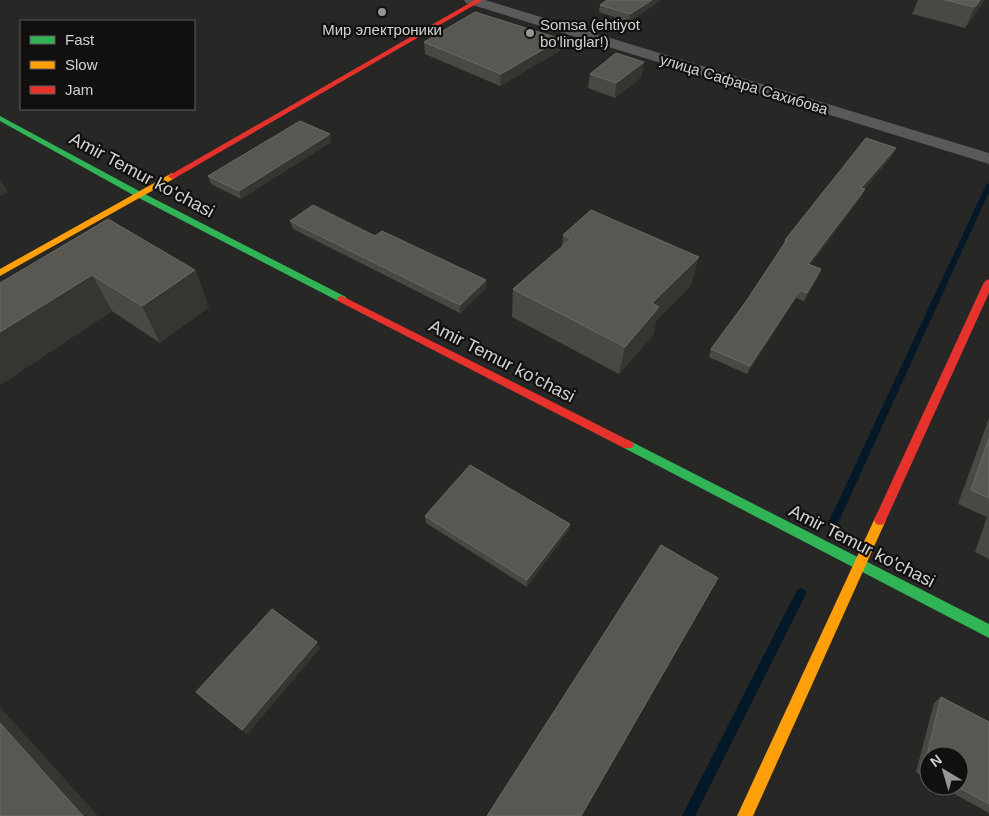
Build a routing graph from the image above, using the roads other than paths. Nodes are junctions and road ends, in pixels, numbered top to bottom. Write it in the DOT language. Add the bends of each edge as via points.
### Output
graph roads {
  1 [pos="476,1"];
  2 [pos="0,118"];
  3 [pos="989,159"];
  4 [pos="138,194"];
  5 [pos="0,273"];
  6 [pos="989,282"];
  7 [pos="860,564"];
  8 [pos="989,632"];
  9 [pos="745,816"];
  1 -- 3 [label="street, улица Сафара Сахибова"];
  1 -- 4 [label="street" via="352,75"];
  2 -- 4 [label="street, Amir Temur ko'chasi"];
  4 -- 5 [label="street"];
  4 -- 7 [label="street, Amir Temur ko'chasi"];
  6 -- 7 [label="street"];
  7 -- 8 [label="street, Amir Temur ko'chasi"];
  7 -- 9 [label="street"];
}
